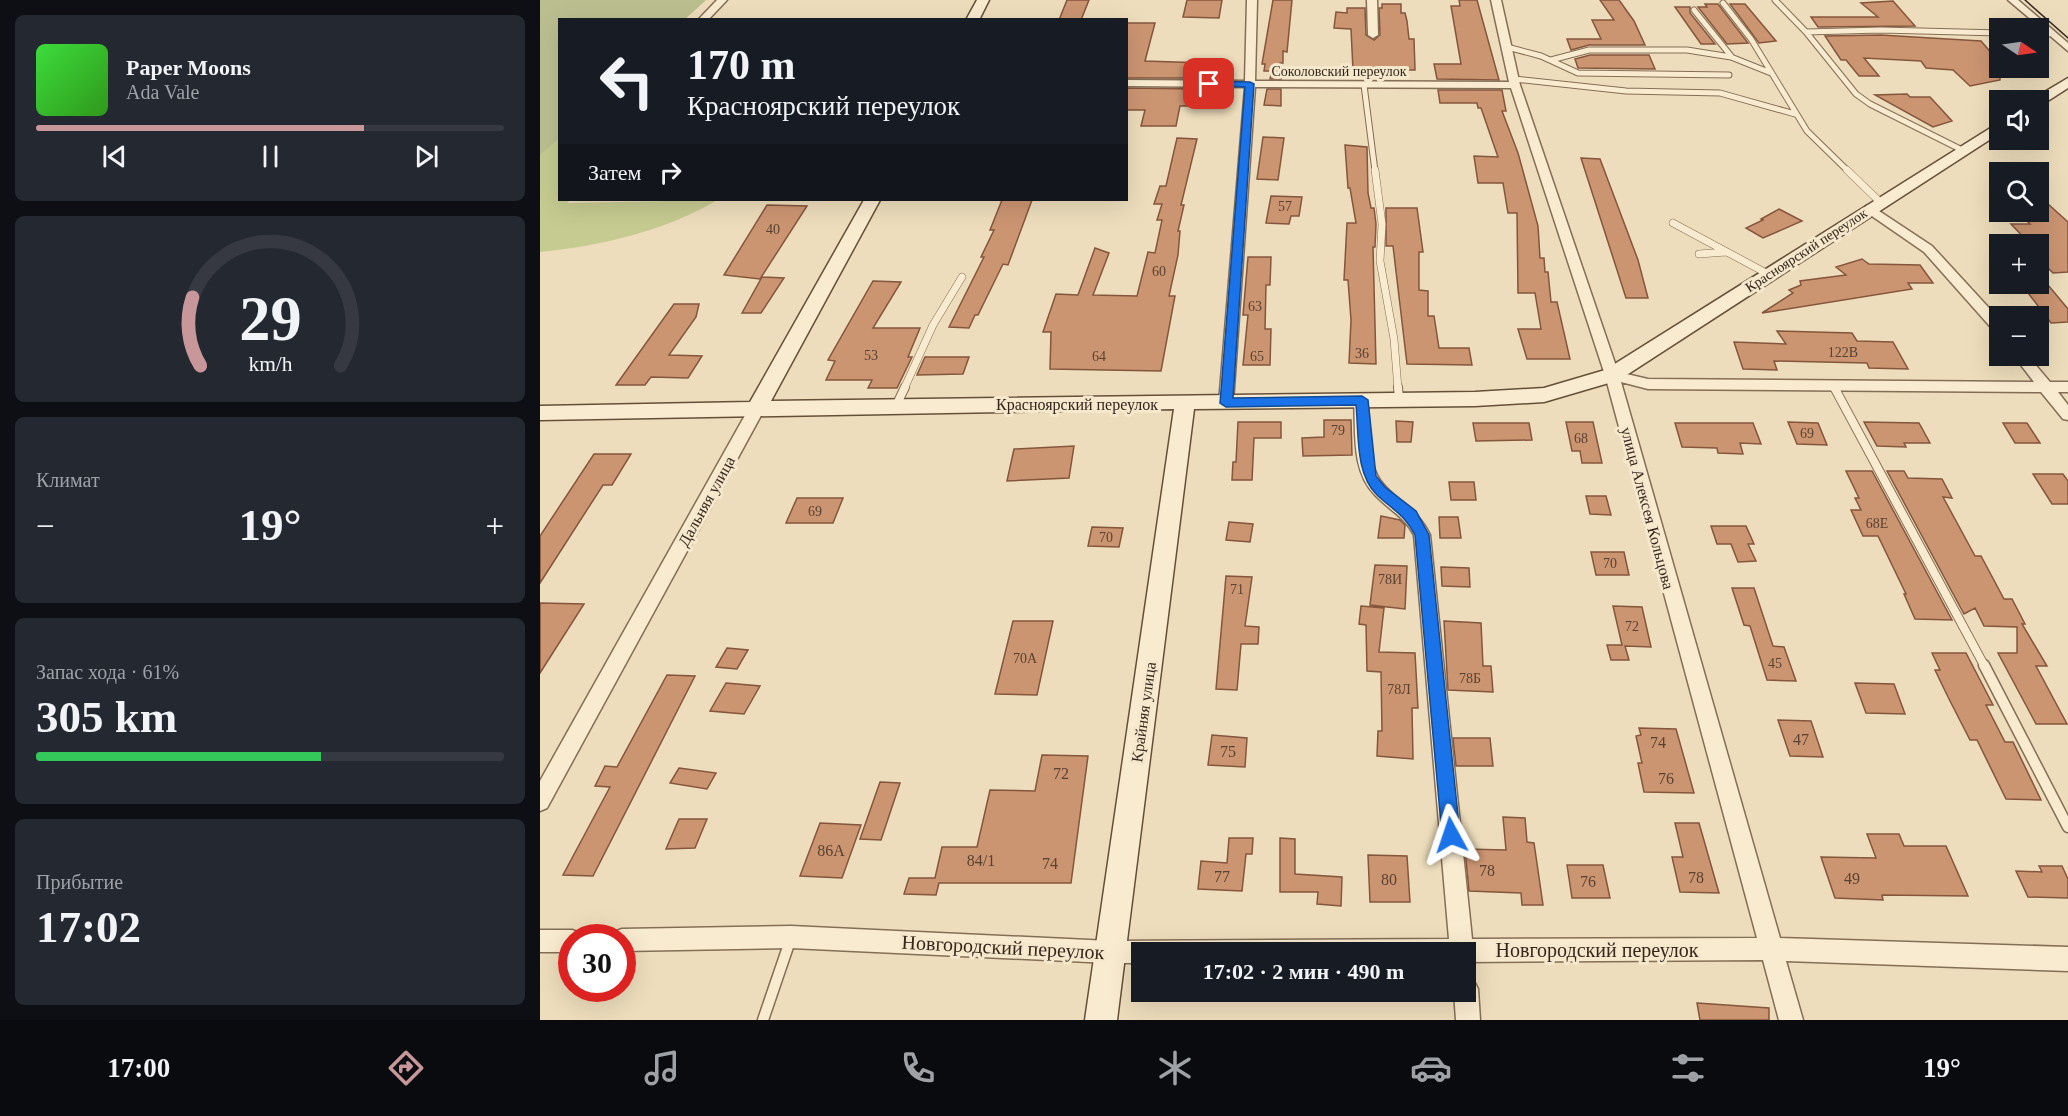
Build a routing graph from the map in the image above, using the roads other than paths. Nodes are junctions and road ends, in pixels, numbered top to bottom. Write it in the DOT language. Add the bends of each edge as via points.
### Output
graph roads {
  1 [pos="722,0"];
  2 [pos="983,0"];
  3 [pos="1252,0"];
  4 [pos="1372,0"];
  5 [pos="1496,0"];
  6 [pos="1775,0"];
  7 [pos="2013,0"];
  8 [pos="1723,3"];
  9 [pos="1694,10"];
  10 [pos="704,18"];
  11 [pos="973,18"];
  12 [pos="2030,18"];
  13 [pos="1806,32"];
  14 [pos="1989,33"];
  15 [pos="1373,35"];
  16 [pos="2049,36"];
  17 [pos="1507,47"];
  18 [pos="2068,48"];
  19 [pos="1731,57"];
  20 [pos="1563,58"];
  21 [pos="1550,60"];
  22 [pos="1567,70"];
  23 [pos="1771,74"];
  24 [pos="1729,75"];
  25 [pos="1515,82"];
  26 [pos="2068,82"];
  27 [pos="1128,83"];
  28 [pos="1250,84"];
  29 [pos="1567,84"];
  30 [pos="1364,85"];
  31 [pos="2049,94"];
  32 [pos="1796,114"];
  33 [pos="1989,133"];
  34 [pos="1962,150"];
  35 [pos="871,201"];
  36 [pos="1875,206"];
  37 [pos="1673,223"];
  38 [pos="1726,252"];
  39 [pos="1699,254"];
  40 [pos="1768,274"];
  41 [pos="962,277"];
  42 [pos="1989,317"];
  43 [pos="2030,366"];
  44 [pos="1612,375"];
  45 [pos="1833,385"];
  46 [pos="2047,386"];
  47 [pos="2068,387"];
  48 [pos="1362,400"];
  49 [pos="1399,400"];
  50 [pos="1185,403"];
  51 [pos="1226,403"];
  52 [pos="896,406"];
  53 [pos="756,410"];
  54 [pos="540,413"];
  55 [pos="2068,415"];
  56 [pos="540,801"];
  57 [pos="2068,827"];
  58 [pos="791,937"];
  59 [pos="636,940"];
  60 [pos="540,941"];
  61 [pos="558,941"];
  62 [pos="1461,942"];
  63 [pos="1770,949"];
  64 [pos="1476,951"];
  65 [pos="1110,952"];
  66 [pos="1131,952"];
  67 [pos="2068,959"];
  68 [pos="1467,1002"];
  69 [pos="763,1020"];
  70 [pos="1101,1020"];
  71 [pos="1468,1020"];
  72 [pos="1791,1020"];
  1 -- 10 [label="street"];
  2 -- 11 [label="main road"];
  3 -- 28 [label="street"];
  4 -- 15 [label="street"];
  5 -- 17 [label="street, улица Алексея Кольцова"];
  6 -- 13 [label="lane"];
  7 -- 12 [label="street"];
  8 -- 23 [label="lane" via="1751,39"];
  9 -- 19 [label="lane"];
  13 -- 14 [label="lane"];
  13 -- 34 [label="lane" via="1856,94"];
  16 -- 18 [label="street"];
  17 -- 21 [label="lane"];
  17 -- 25 [label="street, улица Алексея Кольцова"];
  19 -- 20 [label="lane" via="1687,50 1645,50 1583,51"];
  19 -- 23 [label="lane"];
  20 -- 21 [label="lane"];
  20 -- 22 [label="lane"];
  21 -- 22 [label="lane"];
  22 -- 24 [label="lane" via="1593,74"];
  22 -- 29 [label="lane"];
  23 -- 32 [label="lane"];
  25 -- 29 [label="lane"];
  25 -- 30 [label="street, Соколовский переулок"];
  25 -- 44 [label="street, улица Алексея Кольцова"];
  26 -- 31 [label="main road"];
  27 -- 28 [label="street, Соколовский переулок"];
  28 -- 30 [label="street, Соколовский переулок"];
  28 -- 51 [label="street"];
  29 -- 32 [label="lane" via="1636,92 1720,93"];
  30 -- 49 [label="lane" via="1382,224 1380,261 1394,339"];
  32 -- 36 [label="lane"];
  33 -- 34 [label="main road, Красноярский переулок"];
  34 -- 36 [label="main road, Красноярский переулок"];
  35 -- 53 [label="main road, Дальняя улица"];
  36 -- 40 [label="main road, Красноярский переулок"];
  36 -- 42 [label="street" via="1928,249"];
  37 -- 38 [label="lane"];
  38 -- 39 [label="lane"];
  38 -- 40 [label="lane"];
  40 -- 44 [label="main road, Красноярский переулок"];
  41 -- 52 [label="lane" via="933,325"];
  43 -- 46 [label="street"];
  44 -- 45 [label="street" via="1648,384"];
  44 -- 49 [label="main road, Красноярский переулок" via="1544,395"];
  44 -- 63 [label="street, улица Алексея Кольцова"];
  45 -- 46 [label="street"];
  45 -- 57 [label="lane"];
  46 -- 47 [label="street"];
  46 -- 55 [label="street"];
  48 -- 49 [label="main road, Красноярский переулок"];
  48 -- 51 [label="main road, Красноярский переулок"];
  48 -- 62 [label="street" via="1370,477 1411,514 1422,535"];
  50 -- 51 [label="main road, Красноярский переулок"];
  50 -- 52 [label="main road, Красноярский переулок"];
  50 -- 65 [label="main road, Крайняя улица"];
  52 -- 53 [label="main road, Красноярский переулок"];
  53 -- 54 [label="main road, Красноярский переулок"];
  53 -- 56 [label="street, Дальняя улица"];
  58 -- 59 [label="street, Новгородский переулок"];
  58 -- 65 [label="street, Новгородский переулок"];
  58 -- 69 [label="lane"];
  60 -- 61 [label="street"];
  63 -- 64 [label="street, Новгородский переулок"];
  63 -- 67 [label="street, Новгородский переулок"];
  63 -- 72 [label="street, улица Алексея Кольцова"];
  65 -- 66 [label="street, Новгородский переулок"];
  65 -- 70 [label="main road, Крайняя улица"];
  68 -- 71 [label="street"];
}
